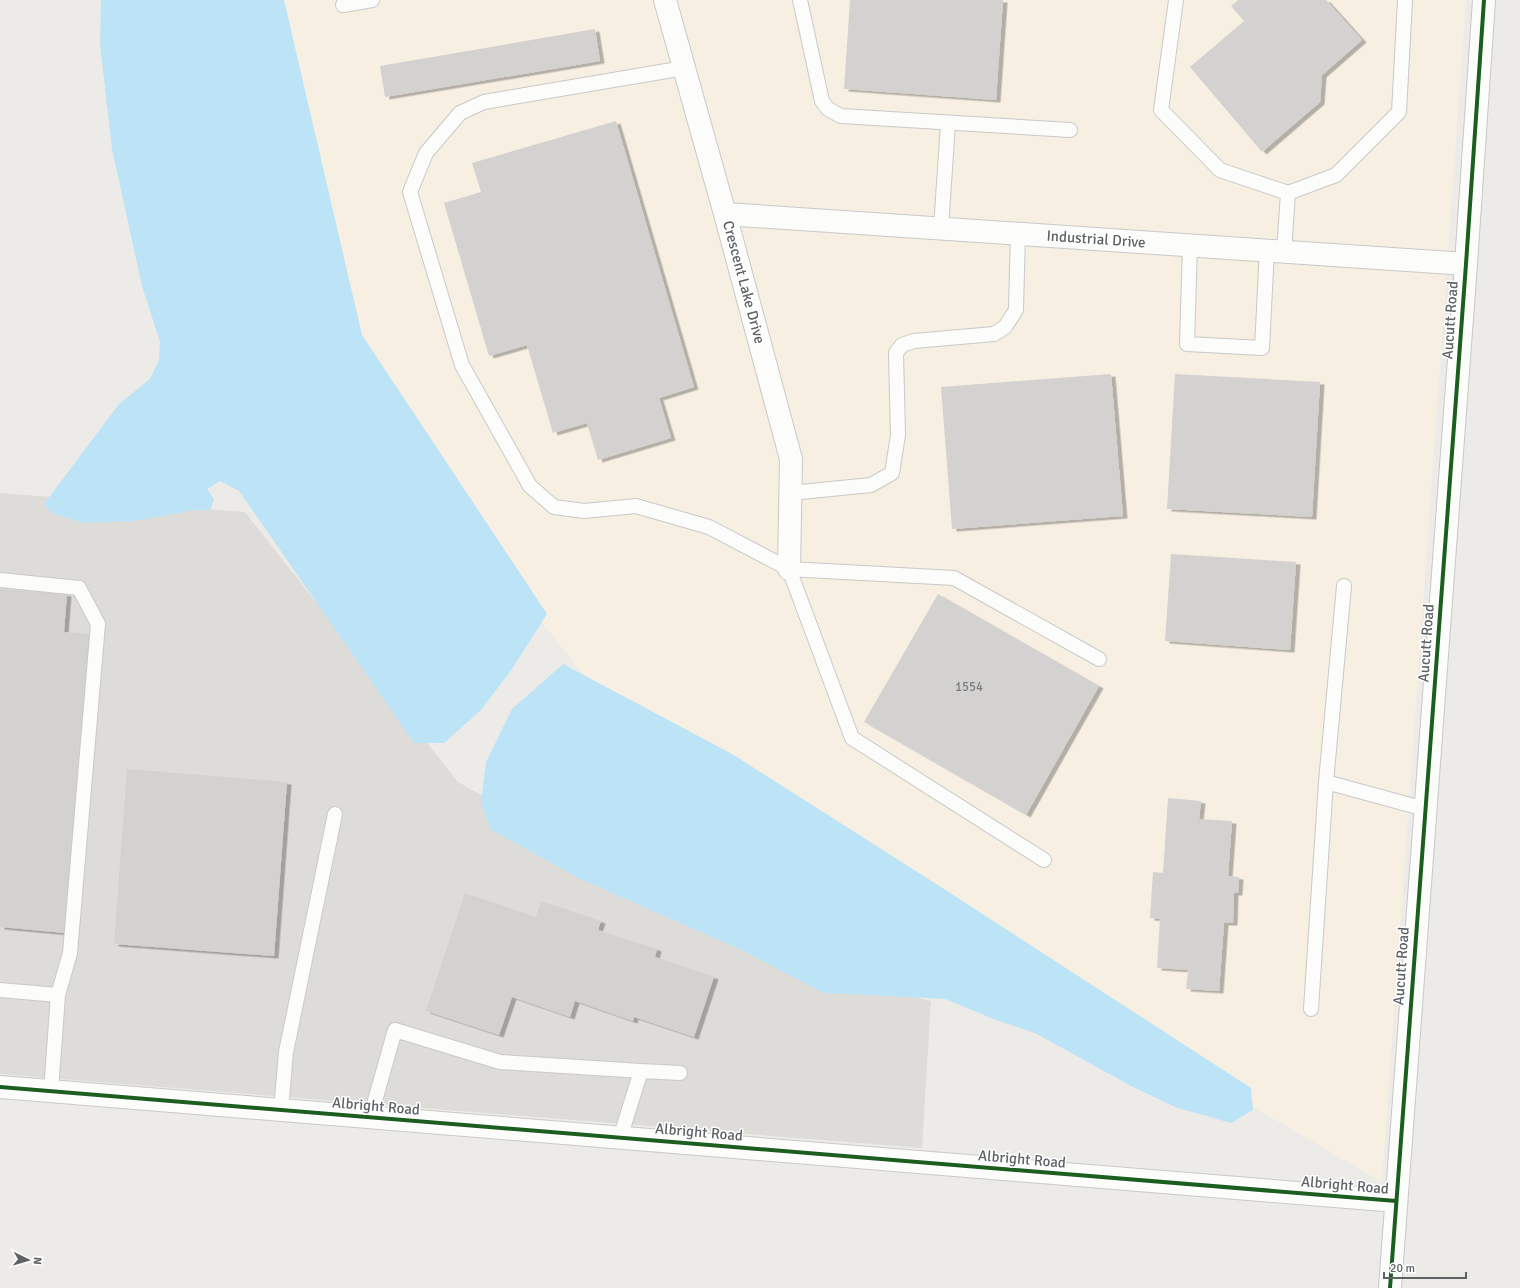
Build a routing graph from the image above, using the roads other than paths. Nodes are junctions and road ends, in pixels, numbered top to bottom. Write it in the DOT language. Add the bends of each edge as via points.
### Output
graph roads {
  1 [pos="372,0"];
  2 [pos="665,0"];
  3 [pos="800,0"];
  4 [pos="1176,0"];
  5 [pos="1405,0"];
  6 [pos="1484,0"];
  7 [pos="343,5"];
  8 [pos="684,68"];
  9 [pos="948,123"];
  10 [pos="1070,130"];
  11 [pos="1288,193"];
  12 [pos="725,214"];
  13 [pos="941,228"];
  14 [pos="1018,234"];
  15 [pos="1190,245"];
  16 [pos="1276,251"];
  17 [pos="1466,264"];
  18 [pos="791,493"];
  19 [pos="789,569"];
  20 [pos="0,580"];
  21 [pos="1344,586"];
  22 [pos="1099,660"];
  23 [pos="1326,782"];
  24 [pos="1425,809"];
  25 [pos="335,814"];
  26 [pos="1044,860"];
  27 [pos="0,990"];
  28 [pos="58,995"];
  29 [pos="1311,1009"];
  30 [pos="641,1071"];
  31 [pos="680,1073"];
  32 [pos="0,1087"];
  33 [pos="51,1091"];
  34 [pos="281,1110"];
  35 [pos="370,1118"];
  36 [pos="620,1138"];
  37 [pos="1396,1202"];
  38 [pos="1390,1288"];
  1 -- 7 [label="lane"];
  2 -- 8 [label="street, Crescent Lake Drive"];
  3 -- 9 [label="lane" via="822,101 828,108 841,116"];
  4 -- 11 [label="lane" via="1161,110 1220,170"];
  5 -- 11 [label="lane" via="1399,112 1336,175"];
  6 -- 17 [label="street, Aucutt Road"];
  8 -- 12 [label="street, Crescent Lake Drive"];
  8 -- 19 [label="lane" via="484,102 460,113 426,153 410,192 462,365 530,486 554,507 584,511 636,506 709,527"];
  9 -- 10 [label="lane"];
  9 -- 13 [label="lane"];
  11 -- 16 [label="lane"];
  12 -- 13 [label="street, Industrial Drive"];
  12 -- 18 [label="street, Crescent Lake Drive" via="792,459"];
  13 -- 14 [label="street, Industrial Drive"];
  14 -- 15 [label="street, Industrial Drive"];
  14 -- 18 [label="lane" via="1016,310 1005,328 994,334 914,341 902,345 896,353 898,435 892,473 871,486"];
  15 -- 16 [label="street, Industrial Drive"];
  15 -- 16 [label="lane" via="1187,344 1262,348"];
  16 -- 17 [label="street, Industrial Drive"];
  17 -- 24 [label="street, Aucutt Road"];
  18 -- 19 [label="street, Crescent Lake Drive"];
  19 -- 22 [label="lane" via="954,578"];
  19 -- 26 [label="lane" via="852,738"];
  20 -- 28 [label="lane" via="79,588 98,624 70,953"];
  21 -- 23 [label="lane"];
  23 -- 24 [label="lane"];
  23 -- 29 [label="lane"];
  24 -- 37 [label="street, Aucutt Road"];
  25 -- 34 [label="lane" via="286,1052"];
  27 -- 28 [label="lane"];
  28 -- 33 [label="lane"];
  30 -- 31 [label="lane"];
  30 -- 35 [label="lane" via="500,1062 395,1030"];
  30 -- 36 [label="lane"];
  32 -- 33 [label="street, Albright Road"];
  33 -- 34 [label="street, Albright Road"];
  34 -- 35 [label="street, Albright Road"];
  35 -- 36 [label="street, Albright Road"];
  36 -- 37 [label="street, Albright Road"];
  37 -- 38 [label="street, Aucutt Road"];
}
